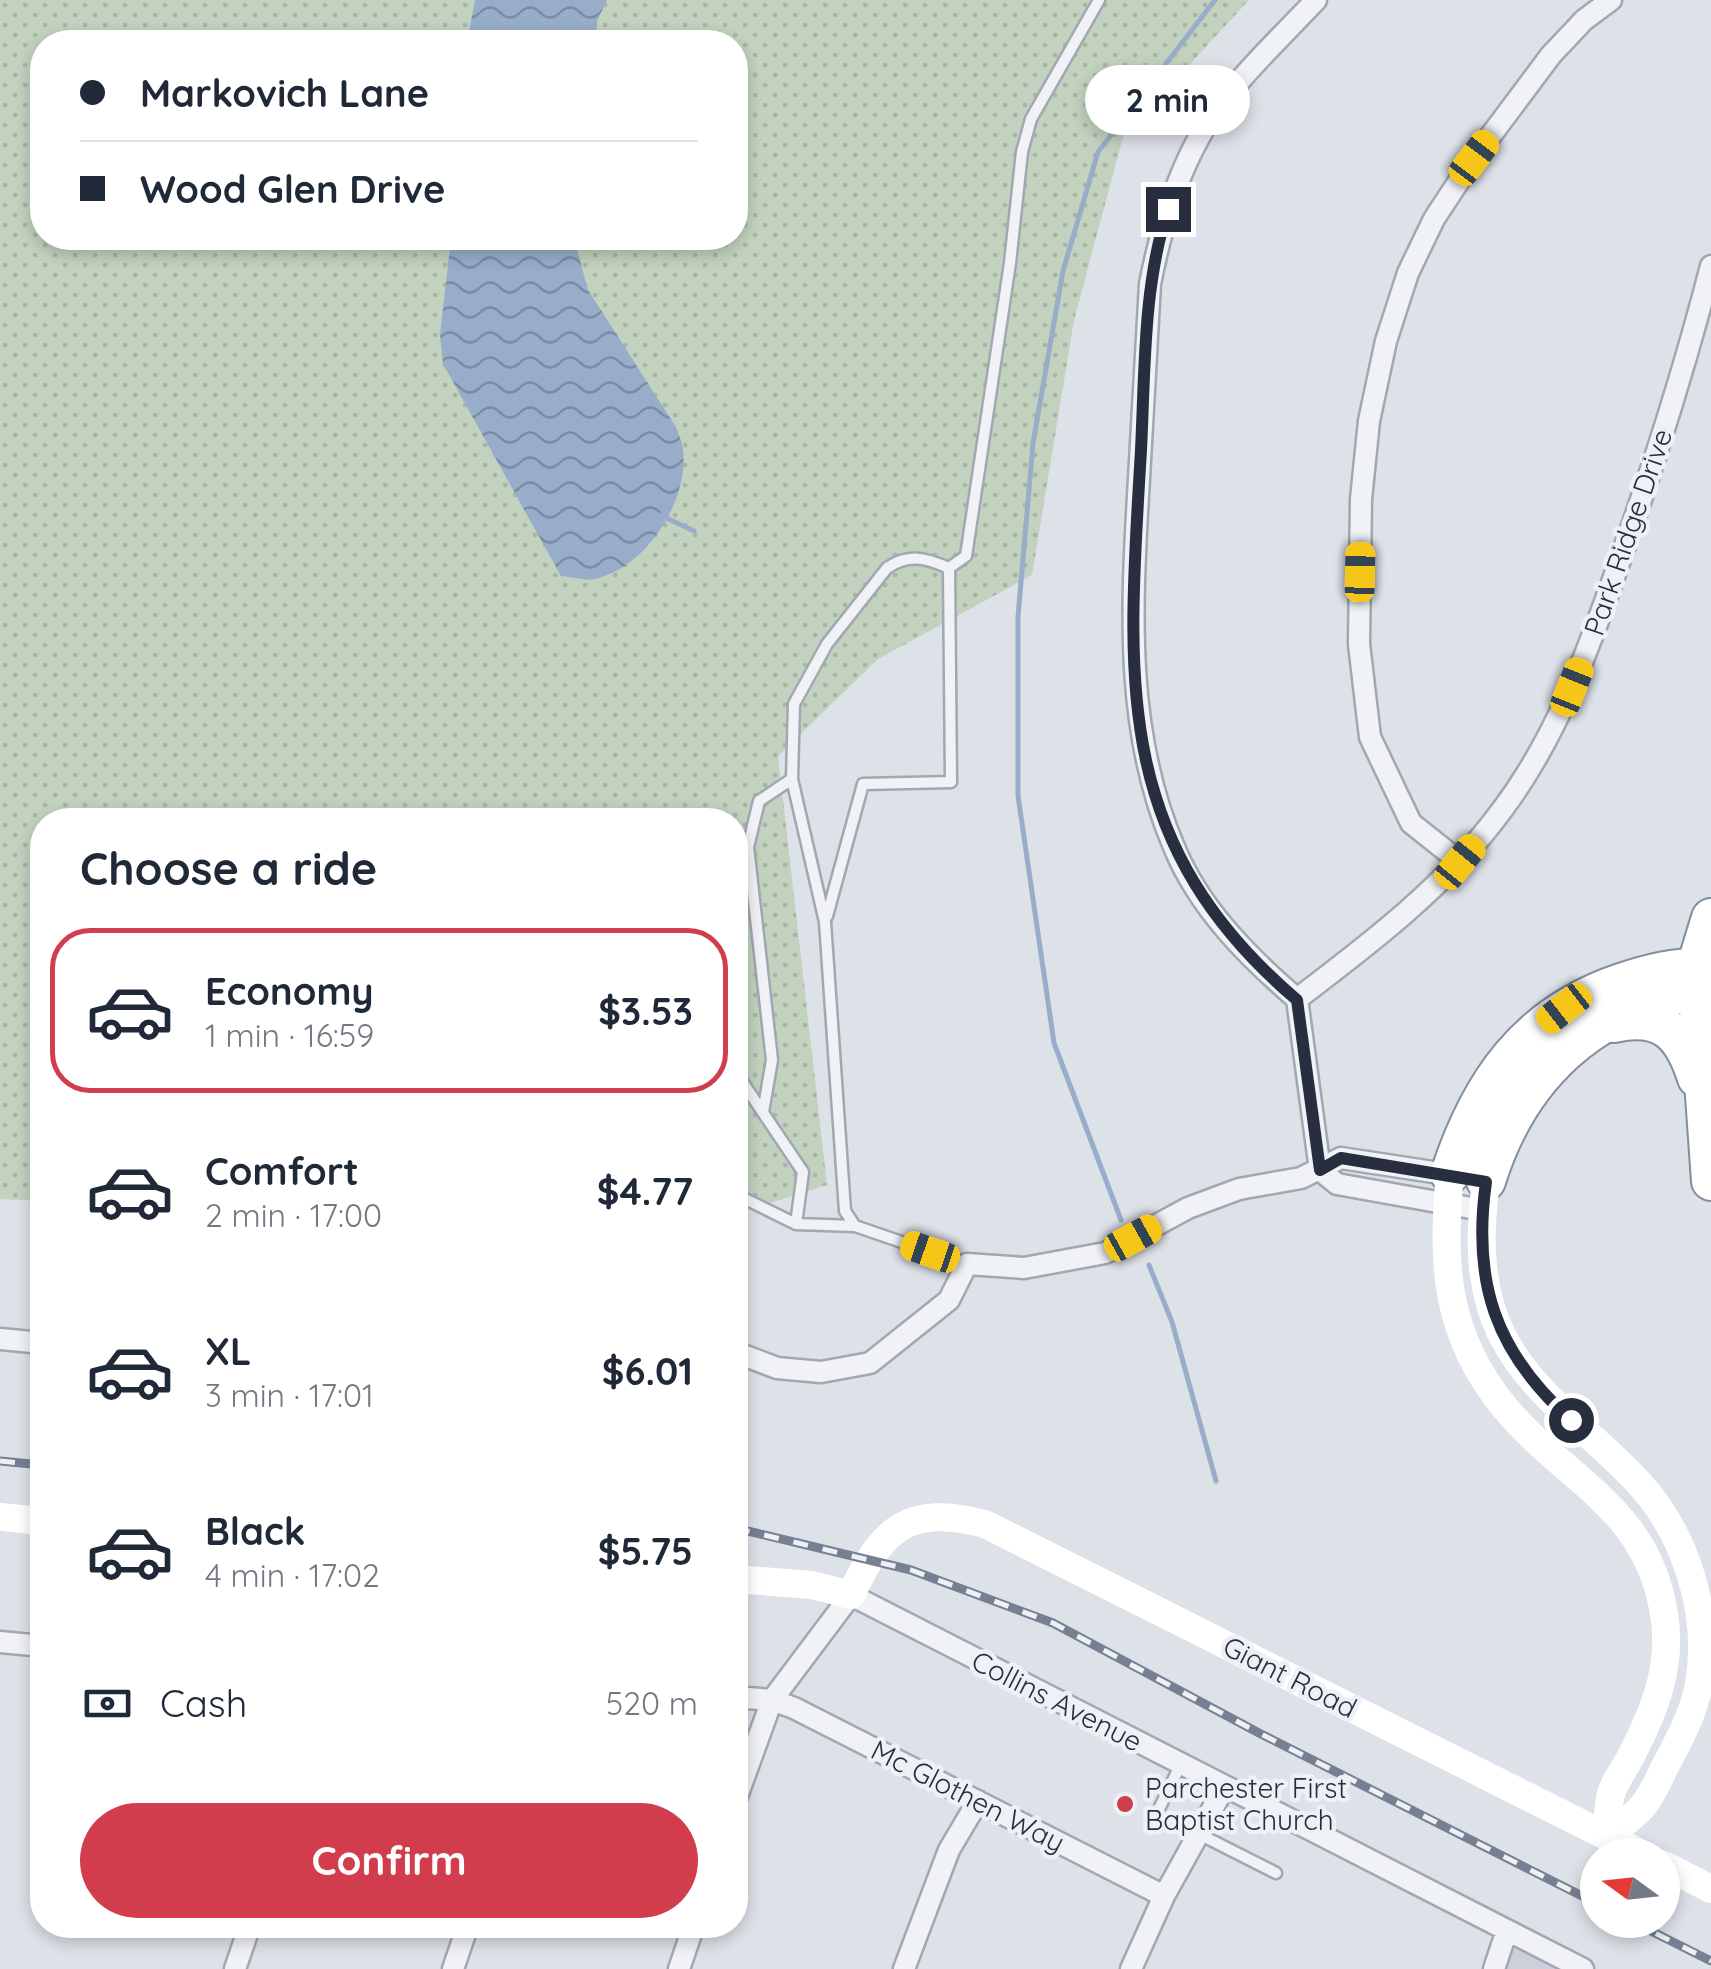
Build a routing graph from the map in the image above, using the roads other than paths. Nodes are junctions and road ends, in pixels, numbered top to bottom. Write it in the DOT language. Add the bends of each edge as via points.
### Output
graph roads {
  1 [pos="1099,0"];
  2 [pos="1316,0"];
  3 [pos="1612,0"];
  4 [pos="1711,266"];
  5 [pos="949,568"];
  6 [pos="792,779"];
  7 [pos="1460,862"];
  8 [pos="1711,918"];
  9 [pos="826,922"];
  10 [pos="1704,979"];
  11 [pos="1297,1000"];
  12 [pos="1602,1025"];
  13 [pos="748,1090"];
  14 [pos="763,1112"];
  15 [pos="1707,1121"];
  16 [pos="1320,1170"];
  17 [pos="1711,1181"];
  18 [pos="1466,1192"];
  19 [pos="748,1200"];
  20 [pos="796,1224"];
  21 [pos="855,1226"];
  22 [pos="967,1264"];
  23 [pos="0,1340"];
  24 [pos="30,1342"];
  25 [pos="748,1357"];
  26 [pos="0,1517"];
  27 [pos="30,1520"];
  28 [pos="748,1580"];
  29 [pos="851,1596"];
  30 [pos="0,1642"];
  31 [pos="30,1645"];
  32 [pos="748,1699"];
  33 [pos="772,1700"];
  34 [pos="1181,1764"];
  35 [pos="748,1766"];
  36 [pos="1225,1786"];
  37 [pos="978,1801"];
  38 [pos="1158,1811"];
  39 [pos="1198,1834"];
  40 [pos="1607,1836"];
  41 [pos="1611,1838"];
  42 [pos="1276,1873"];
  43 [pos="1680,1873"];
  44 [pos="1711,1889"];
  45 [pos="1164,1896"];
  46 [pos="1507,1930"];
  47 [pos="246,1938"];
  48 [pos="464,1938"];
  49 [pos="690,1938"];
  50 [pos="1499,1967"];
  51 [pos="235,1969"];
  52 [pos="454,1969"];
  53 [pos="679,1969"];
  54 [pos="904,1969"];
  55 [pos="1132,1969"];
  56 [pos="1583,1969"];
  1 -- 5 [label="lane" via="1027,136 966,556"];
  2 -- 11 [label="street" via="1224,99 1176,186 1160,232 1150,284 1132,609 1137,712 1151,787 1175,851 1230,934"];
  3 -- 7 [label="street" via="1551,55 1434,219 1386,341 1369,421 1358,644 1370,737 1412,823"];
  4 -- 7 [label="street, Park Ridge Drive" via="1652,469 1572,687 1504,808"];
  5 -- 6 [label="lane" via="917,557 887,568 828,644 794,704"];
  5 -- 9 [label="lane" via="951,782 863,784"];
  6 -- 9 [label="lane"];
  6 -- 14 [label="lane" via="759,801 748,847 772,1060"];
  7 -- 11 [label="street, Park Ridge Drive"];
  8 -- 10 [label="highway"];
  9 -- 21 [label="lane" via="846,1210"];
  10 -- 12 [label="highway"];
  10 -- 15 [label="highway"];
  10 -- 18 [label="highway" via="1642,975 1587,994 1534,1031 1472,1112"];
  11 -- 16 [label="street"];
  12 -- 15 [label="highway" via="1644,1020 1676,1033 1691,1058"];
  12 -- 18 [label="highway" via="1556,1060 1515,1109"];
  13 -- 14 [label="lane"];
  14 -- 20 [label="lane" via="803,1172"];
  15 -- 17 [label="highway"];
  16 -- 18 [label="street" via="1337,1184"];
  16 -- 18 [label="street" via="1341,1158"];
  16 -- 22 [label="street" via="1222,1194 1105,1253 1024,1268"];
  18 -- 40 [label="street" via="1444,1240 1457,1320 1481,1372 1506,1408 1626,1522 1660,1588 1666,1645 1658,1698 1611,1793"];
  18 -- 40 [label="street" via="1503,1336 1550,1401 1638,1481 1684,1549 1696,1586 1700,1681 1688,1724 1644,1805"];
  19 -- 20 [label="lane"];
  20 -- 21 [label="lane"];
  21 -- 22 [label="lane"];
  22 -- 25 [label="street" via="950,1300 870,1362 821,1372 776,1368"];
  23 -- 24 [label="street"];
  26 -- 27 [label="street"];
  28 -- 29 [label="street"];
  29 -- 33 [label="street"];
  29 -- 34 [label="street, Collins Avenue"];
  29 -- 40 [label="street, Giant Road" via="868,1559 912,1520 953,1516 985,1524"];
  30 -- 31 [label="street"];
  32 -- 33 [label="street"];
  33 -- 35 [label="street"];
  33 -- 37 [label="street, Mc Glothen Way"];
  34 -- 36 [label="street, Collins Avenue"];
  34 -- 38 [label="lane"];
  36 -- 39 [label="street"];
  36 -- 46 [label="street, Collins Avenue"];
  37 -- 45 [label="street, Mc Glothen Way"];
  37 -- 54 [label="street" via="949,1850"];
  39 -- 42 [label="lane"];
  39 -- 45 [label="street"];
  40 -- 41 [label="street, Giant Road"];
  43 -- 44 [label="street"];
  45 -- 55 [label="street"];
  46 -- 50 [label="street"];
  46 -- 56 [label="street, Collins Avenue"];
  47 -- 51 [label="street"];
  48 -- 52 [label="street"];
  49 -- 53 [label="street"];
}
